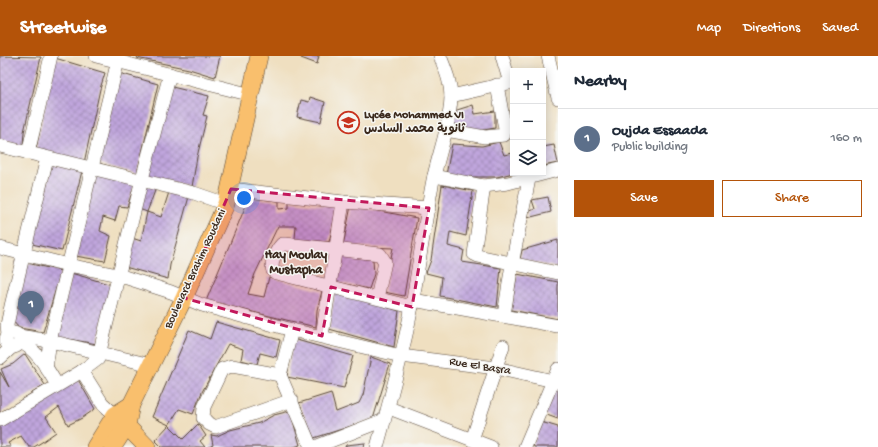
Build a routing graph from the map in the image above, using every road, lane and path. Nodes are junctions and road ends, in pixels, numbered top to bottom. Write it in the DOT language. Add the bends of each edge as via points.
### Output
graph roads {
  1 [pos="51,56"];
  2 [pos="96,56"];
  3 [pos="259,56"];
  4 [pos="440,56"];
  5 [pos="502,56"];
  6 [pos="548,56"];
  7 [pos="118,59"];
  8 [pos="170,74"];
  9 [pos="552,78"];
  10 [pos="507,83"];
  11 [pos="252,95"];
  12 [pos="451,96"];
  13 [pos="558,98"];
  14 [pos="446,130"];
  15 [pos="0,146"];
  16 [pos="28,153"];
  17 [pos="47,158"];
  18 [pos="93,168"];
  19 [pos="558,170"];
  20 [pos="434,176"];
  21 [pos="529,179"];
  22 [pos="142,180"];
  23 [pos="484,186"];
  24 [pos="229,197"];
  25 [pos="344,202"];
  26 [pos="429,208"];
  27 [pos="0,248"];
  28 [pos="337,250"];
  29 [pos="24,254"];
  30 [pos="512,264"];
  31 [pos="68,265"];
  32 [pos="558,273"];
  33 [pos="118,275"];
  34 [pos="331,287"];
  35 [pos="184,298"];
  36 [pos="377,298"];
  37 [pos="412,303"];
  38 [pos="504,315"];
  39 [pos="558,326"];
  40 [pos="292,330"];
  41 [pos="322,336"];
  42 [pos="15,340"];
  43 [pos="50,341"];
  44 [pos="503,346"];
  45 [pos="100,352"];
  46 [pos="401,356"];
  47 [pos="0,358"];
  48 [pos="151,365"];
  49 [pos="46,368"];
  50 [pos="496,368"];
  51 [pos="82,371"];
  52 [pos="280,375"];
  53 [pos="557,378"];
  54 [pos="57,385"];
  55 [pos="292,400"];
  56 [pos="389,408"];
  57 [pos="0,420"];
  58 [pos="384,420"];
  59 [pos="118,433"];
  60 [pos="472,440"];
  61 [pos="95,447"];
  62 [pos="147,447"];
  63 [pos="311,447"];
  64 [pos="315,447"];
  65 [pos="377,447"];
  66 [pos="491,447"];
  67 [pos="525,447"];
  1 -- 16 [label="street"];
  2 -- 7 [label="street"];
  3 -- 11 [label="main road, Boulevard Brahim Roudani"];
  4 -- 12 [label="street" via="447,72"];
  5 -- 10 [label="street"];
  6 -- 9 [label="street"];
  7 -- 8 [label="street"];
  7 -- 18 [label="street"];
  8 -- 11 [label="street"];
  8 -- 22 [label="street"];
  9 -- 13 [label="street"];
  10 -- 12 [label="street"];
  10 -- 14 [label="street" via="504,136 485,137"];
  11 -- 24 [label="main road, Boulevard Brahim Roudani"];
  12 -- 14 [label="street"];
  14 -- 20 [label="street"];
  15 -- 16 [label="street"];
  16 -- 17 [label="street"];
  17 -- 18 [label="street"];
  17 -- 29 [label="street"];
  18 -- 22 [label="street"];
  18 -- 31 [label="street"];
  19 -- 21 [label="street"];
  20 -- 23 [label="street"];
  20 -- 26 [label="street"];
  21 -- 23 [label="street"];
  21 -- 30 [label="street"];
  22 -- 24 [label="street" via="194,193"];
  22 -- 33 [label="street"];
  23 -- 30 [label="street" via="474,254"];
  24 -- 25 [label="street"];
  24 -- 35 [label="main road, Boulevard Brahim Roudani"];
  25 -- 26 [label="street"];
  25 -- 28 [label="street"];
  26 -- 37 [label="street"];
  27 -- 29 [label="street, Rue El Basra"];
  28 -- 34 [label="street"];
  28 -- 34 [label="street" via="282,244 272,264 276,273"];
  28 -- 36 [label="street" via="382,256 385,262"];
  29 -- 31 [label="street, Rue El Basra"];
  29 -- 42 [label="street" via="7,324"];
  30 -- 32 [label="street"];
  30 -- 38 [label="street"];
  31 -- 33 [label="street, Rue El Basra"];
  31 -- 43 [label="street"];
  33 -- 35 [label="street, Rue El Basra"];
  33 -- 45 [label="street"];
  34 -- 36 [label="street"];
  34 -- 41 [label="street"];
  35 -- 40 [label="street, Rue El Basra"];
  35 -- 48 [label="main road, Boulevard Brahim Roudani"];
  36 -- 37 [label="street"];
  37 -- 38 [label="street"];
  37 -- 46 [label="street"];
  38 -- 39 [label="street"];
  40 -- 41 [label="street, Rue El Basra"];
  40 -- 52 [label="street"];
  41 -- 46 [label="street, Rue El Basra"];
  42 -- 43 [label="street"];
  42 -- 47 [label="street"];
  42 -- 49 [label="street" via="28,347"];
  43 -- 45 [label="street"];
  43 -- 49 [label="street"];
  44 -- 50 [label="street"];
  45 -- 48 [label="street"];
  45 -- 51 [label="street" via="98,359"];
  46 -- 50 [label="street, Rue El Basra"];
  46 -- 56 [label="street"];
  48 -- 59 [label="main road, Boulevard Brahim Roudani"];
  49 -- 54 [label="street"];
  50 -- 53 [label="street, Rue El Basra"];
  50 -- 60 [label="street"];
  51 -- 54 [label="street"];
  51 -- 59 [label="street"];
  52 -- 55 [label="street"];
  52 -- 55 [label="street" via="226,366 222,369 204,407 203,418 215,427"];
  53 -- 67 [label="street"];
  54 -- 57 [label="street"];
  55 -- 63 [label="street"];
  56 -- 58 [label="street"];
  56 -- 60 [label="street"];
  58 -- 64 [label="street"];
  58 -- 65 [label="street"];
  59 -- 61 [label="main road, Boulevard Brahim Roudani"];
  59 -- 62 [label="main road"];
  60 -- 66 [label="street"];
}
